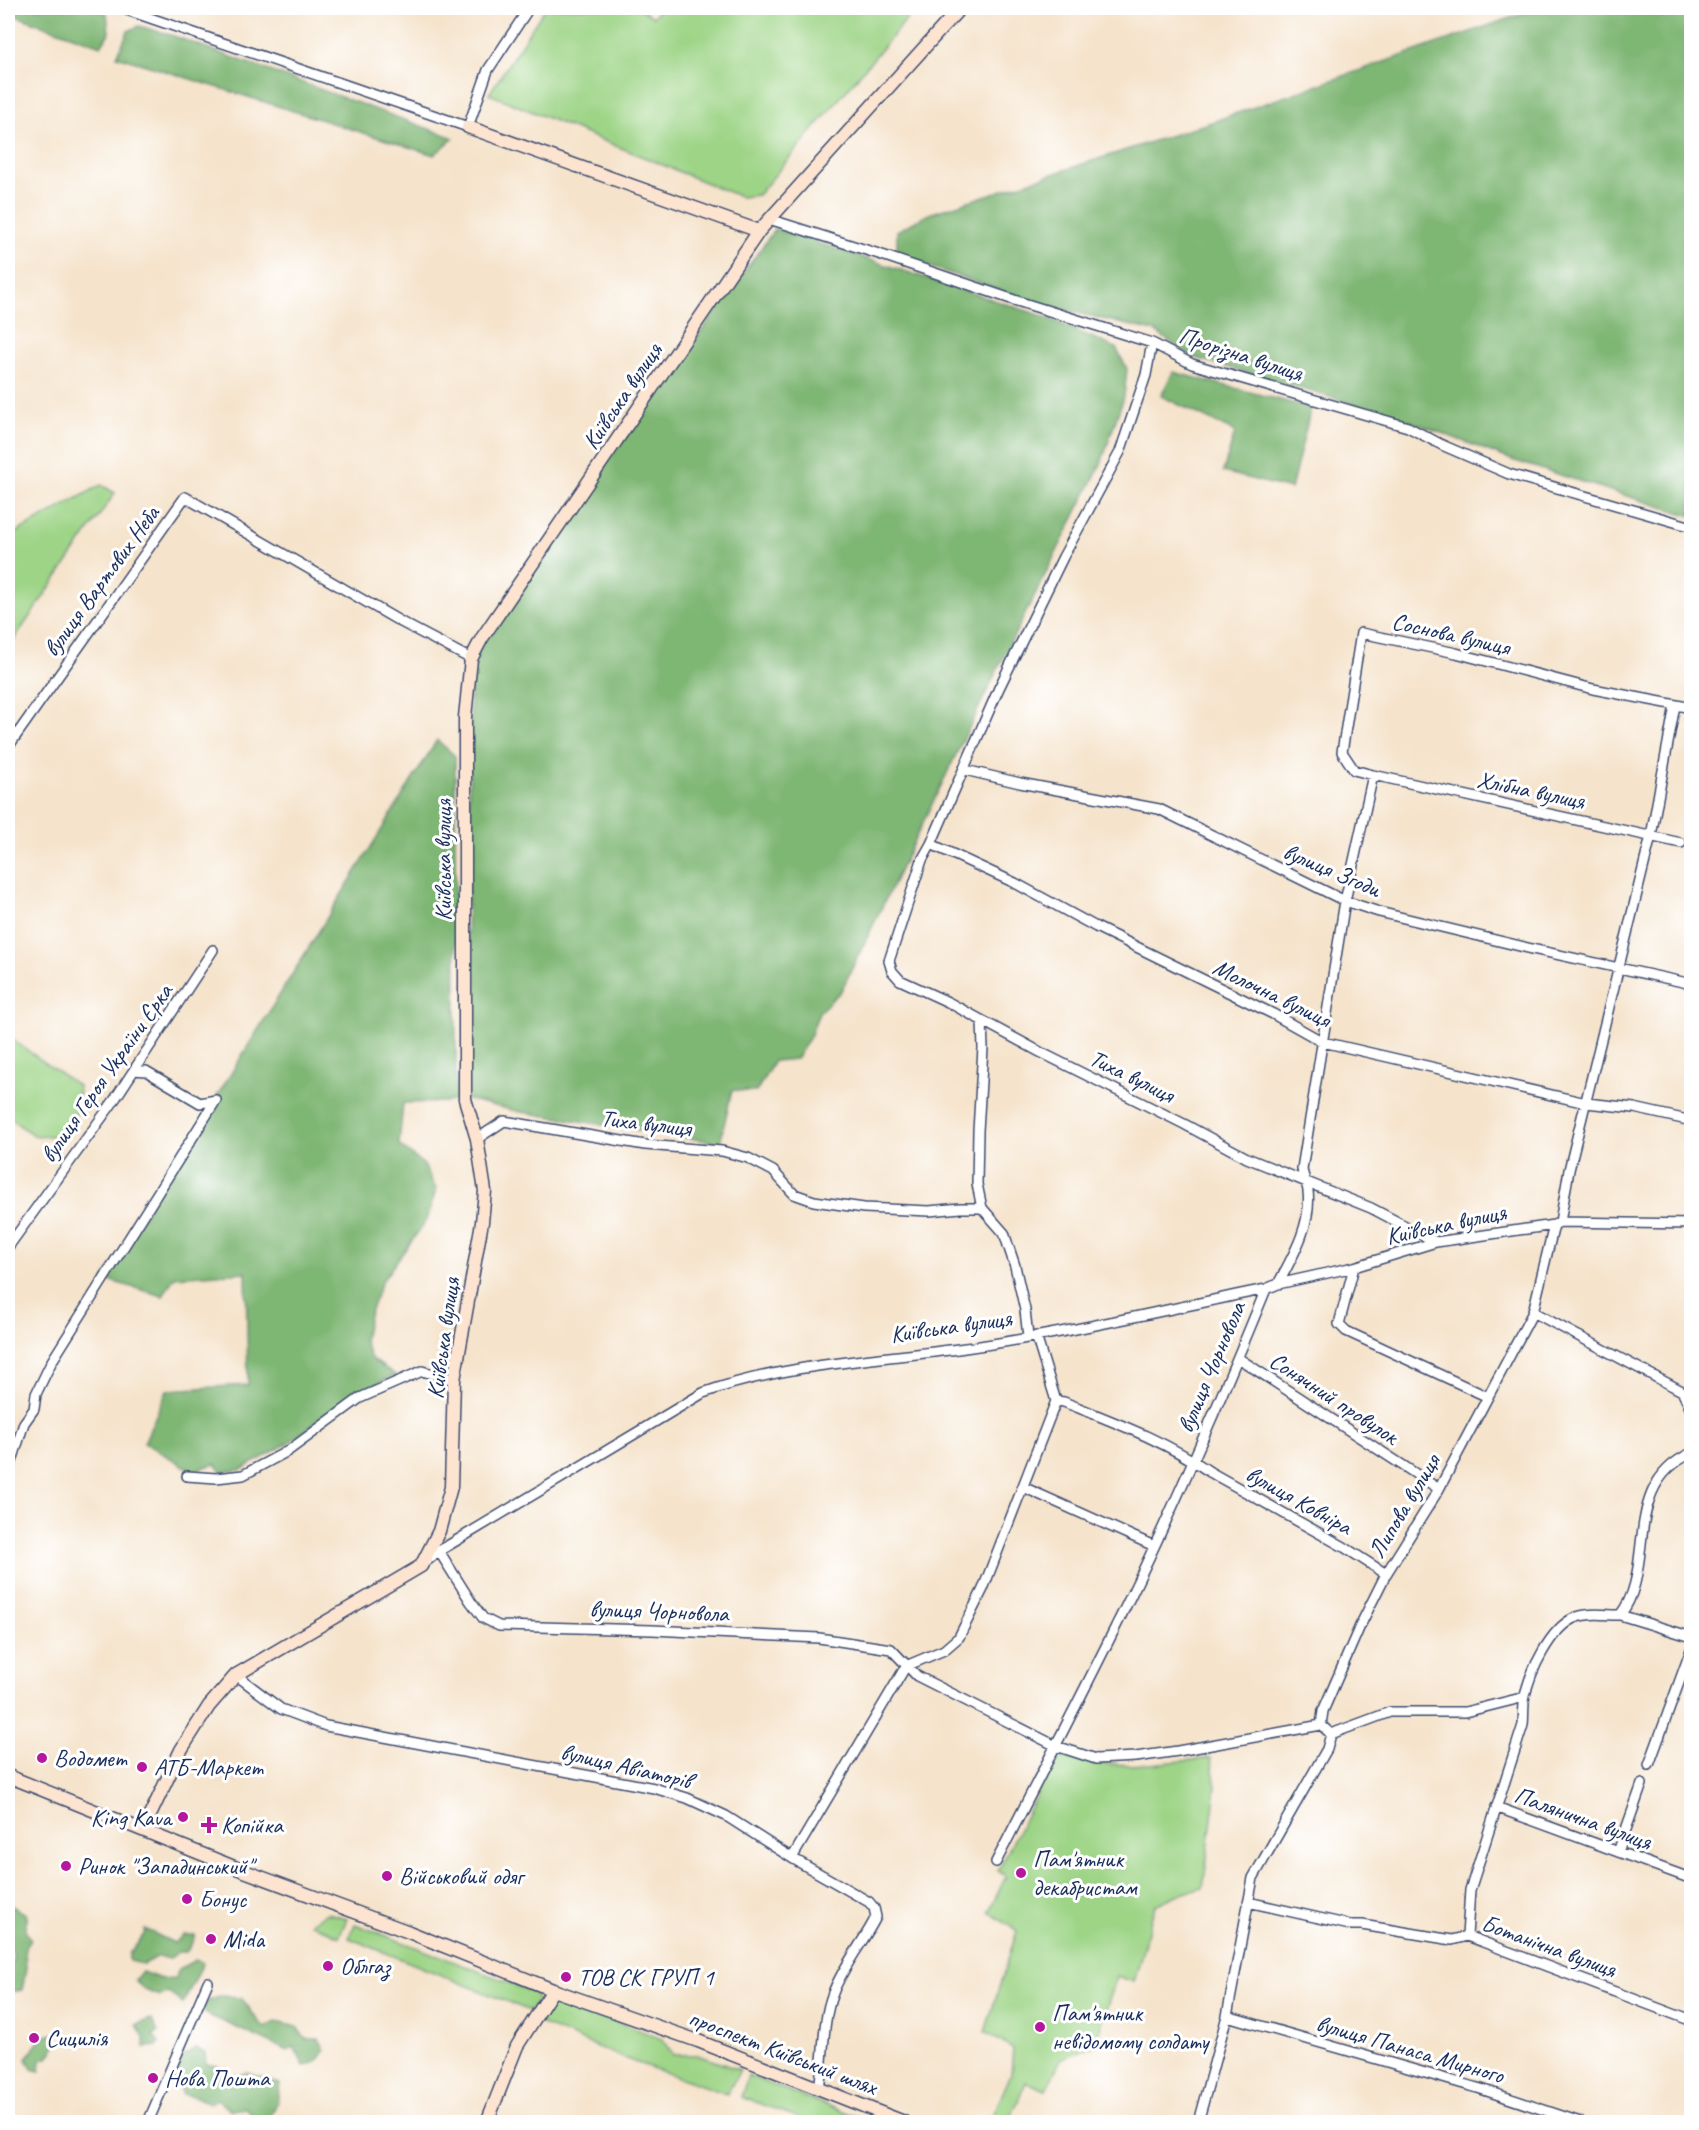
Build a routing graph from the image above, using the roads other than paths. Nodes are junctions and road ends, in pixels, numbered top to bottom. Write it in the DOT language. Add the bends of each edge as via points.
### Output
graph roads {
  1 [pos="121,8"];
  2 [pos="529,8"];
  3 [pos="960,8"];
  4 [pos="468,127"];
  5 [pos="769,219"];
  6 [pos="759,231"];
  7 [pos="1152,344"];
  8 [pos="1692,527"];
  9 [pos="471,658"];
  10 [pos="1675,705"];
  11 [pos="1692,708"];
  12 [pos="8,747"];
  13 [pos="965,770"];
  14 [pos="1373,775"];
  15 [pos="1651,836"];
  16 [pos="1681,843"];
  17 [pos="931,844"];
  18 [pos="1345,901"];
  19 [pos="213,950"];
  20 [pos="1618,968"];
  21 [pos="1692,984"];
  22 [pos="982,1022"];
  23 [pos="1323,1041"];
  24 [pos="134,1070"];
  25 [pos="1586,1103"];
  26 [pos="1692,1121"];
  27 [pos="477,1139"];
  28 [pos="1306,1182"];
  29 [pos="982,1208"];
  30 [pos="1557,1223"];
  31 [pos="1692,1224"];
  32 [pos="1436,1242"];
  33 [pos="8,1246"];
  34 [pos="1353,1267"];
  35 [pos="1278,1284"];
  36 [pos="1266,1289"];
  37 [pos="1533,1312"];
  38 [pos="1032,1336"];
  39 [pos="1238,1358"];
  40 [pos="454,1380"];
  41 [pos="1488,1397"];
  42 [pos="1056,1401"];
  43 [pos="1692,1412"];
  44 [pos="1692,1454"];
  45 [pos="1193,1460"];
  46 [pos="8,1474"];
  47 [pos="187,1476"];
  48 [pos="1023,1487"];
  49 [pos="1439,1489"];
  50 [pos="1154,1546"];
  51 [pos="439,1551"];
  52 [pos="421,1566"];
  53 [pos="1386,1574"];
  54 [pos="1620,1616"];
  55 [pos="1692,1638"];
  56 [pos="1692,1647"];
  57 [pos="906,1666"];
  58 [pos="236,1675"];
  59 [pos="1525,1697"];
  60 [pos="1322,1725"];
  61 [pos="1331,1734"];
  62 [pos="1056,1746"];
  63 [pos="1649,1765"];
  64 [pos="8,1776"];
  65 [pos="1642,1784"];
  66 [pos="1496,1807"];
  67 [pos="143,1830"];
  68 [pos="1618,1852"];
  69 [pos="792,1858"];
  70 [pos="996,1862"];
  71 [pos="1692,1879"];
  72 [pos="1248,1902"];
  73 [pos="1467,1936"];
  74 [pos="208,1982"];
  75 [pos="554,1990"];
  76 [pos="1227,2016"];
  77 [pos="1692,2020"];
  78 [pos="819,2089"];
  79 [pos="148,2122"];
  80 [pos="488,2122"];
  81 [pos="904,2122"];
  82 [pos="1198,2122"];
  83 [pos="1580,2122"];
  1 -- 4 [label="street"];
  2 -- 4 [label="street" via="489,70"];
  3 -- 5 [label="street, Київська вулиця"];
  4 -- 6 [label="street"];
  5 -- 6 [label="street, Київська вулиця"];
  5 -- 7 [label="street"];
  6 -- 9 [label="street, Київська вулиця"];
  7 -- 8 [label="street, Прорізна вулиця" via="1192,364 1408,427 1509,474"];
  7 -- 13 [label="street, Прорізна вулиця" via="1146,375 1120,452 999,688"];
  9 -- 12 [label="street, вулиця Вартових Неба" via="185,497"];
  9 -- 27 [label="street, Київська вулиця" via="465,717 464,1069 465,1099"];
  10 -- 11 [label="street, Соснова вулиця"];
  10 -- 14 [label="street, Соснова вулиця" via="1360,633 1342,752 1354,770"];
  10 -- 15 [label="street, Липова вулиця"];
  13 -- 17 [label="street, Прорізна вулиця"];
  13 -- 18 [label="street, вулиця Згоди" via="1159,809"];
  14 -- 15 [label="street, Хлібна вулиця"];
  14 -- 18 [label="street"];
  15 -- 16 [label="street, Хлібна вулиця"];
  15 -- 20 [label="street, Липова вулиця"];
  17 -- 22 [label="street, Тиха вулиця" via="922,860 889,961 900,980"];
  17 -- 23 [label="street, Молочна вулиця"];
  18 -- 20 [label="street, вулиця Згоди"];
  18 -- 23 [label="street"];
  19 -- 24 [label="street, вулиця Героя України Єрка"];
  20 -- 21 [label="street, вулиця Згоди"];
  20 -- 25 [label="street, Липова вулиця"];
  22 -- 28 [label="street, Тиха вулиця" via="1247,1158"];
  22 -- 29 [label="street" via="977,1184"];
  23 -- 25 [label="street, Молочна вулиця"];
  23 -- 28 [label="street" via="1302,1169"];
  24 -- 33 [label="street, вулиця Героя України Єрка"];
  24 -- 46 [label="street" via="146,1071 201,1103 216,1100 52,1361 36,1394 34,1409 24,1423"];
  25 -- 26 [label="street, Молочна вулиця" via="1634,1108"];
  25 -- 30 [label="street, Липова вулиця"];
  27 -- 29 [label="street, Тиха вулиця" via="504,1121 645,1145 722,1151 748,1158 773,1172 794,1194 814,1201 928,1211"];
  27 -- 40 [label="street, Київська вулиця" via="485,1191"];
  28 -- 32 [label="street, Тиха вулиця" via="1371,1208"];
  28 -- 35 [label="street" via="1307,1213 1302,1235"];
  29 -- 38 [label="street" via="1004,1233"];
  30 -- 31 [label="street, Київська вулиця"];
  30 -- 32 [label="street, Київська вулиця"];
  30 -- 37 [label="street, Липова вулиця"];
  32 -- 34 [label="street, Київська вулиця"];
  34 -- 35 [label="street, Київська вулиця"];
  34 -- 41 [label="street" via="1339,1324 1346,1332"];
  35 -- 36 [label="street, Київська вулиця"];
  36 -- 38 [label="street, Київська вулиця"];
  36 -- 39 [label="street, вулиця Чорновола"];
  37 -- 41 [label="street, Липова вулиця"];
  37 -- 43 [label="street" via="1682,1391"];
  38 -- 42 [label="street, Київська вулиця"];
  38 -- 51 [label="street, Київська вулиця" via="869,1358 713,1389"];
  39 -- 45 [label="street, вулиця Чорновола"];
  39 -- 49 [label="street, Сонячний провулок"];
  40 -- 47 [label="street" via="422,1371 360,1398 288,1451 243,1475"];
  40 -- 52 [label="street, Київська вулиця" via="451,1487 439,1531"];
  41 -- 49 [label="street, Липова вулиця"];
  42 -- 45 [label="street, вулиця Чорновола" via="1130,1429"];
  42 -- 48 [label="street"];
  44 -- 54 [label="street" via="1674,1464 1651,1494 1632,1595"];
  45 -- 50 [label="street, вулиця Чорновола"];
  45 -- 53 [label="street, вулиця Ковніра"];
  48 -- 50 [label="street"];
  48 -- 57 [label="street" via="983,1589 959,1636 944,1650"];
  49 -- 53 [label="street, Липова вулиця"];
  50 -- 62 [label="street, вулиця Чорновола"];
  51 -- 52 [label="street, Київська вулиця"];
  51 -- 57 [label="street, вулиця Чорновола" via="483,1618 499,1626 819,1638 891,1649"];
  52 -- 58 [label="street, Київська вулиця"];
  53 -- 60 [label="street, Липова вулиця" via="1323,1711"];
  54 -- 55 [label="street"];
  54 -- 59 [label="street" via="1590,1614 1572,1618 1553,1636 1536,1663"];
  56 -- 63 [label="street"];
  57 -- 62 [label="street, вулиця Чорновола" via="917,1676"];
  57 -- 69 [label="street"];
  58 -- 67 [label="street, Київська вулиця" via="209,1706 182,1750"];
  58 -- 69 [label="street, вулиця Авіаторів" via="281,1709 326,1726 654,1788 687,1798 726,1816"];
  59 -- 61 [label="street" via="1465,1712 1390,1712"];
  59 -- 66 [label="street" via="1523,1725"];
  60 -- 61 [label="street"];
  60 -- 62 [label="street" via="1136,1757 1096,1759"];
  61 -- 72 [label="street" via="1327,1749 1253,1878"];
  62 -- 70 [label="street, вулиця Чорновола"];
  64 -- 67 [label="street, проспект Київський шлях"];
  65 -- 68 [label="street"];
  66 -- 68 [label="street, Палянична вулиця"];
  66 -- 73 [label="street" via="1470,1890"];
  67 -- 75 [label="street, проспект Київський шлях"];
  68 -- 71 [label="street, Палянична вулиця"];
  69 -- 78 [label="street, вулиця Авіаторів" via="870,1902 876,1917 832,1994"];
  72 -- 73 [label="street, Ботанічна вулиця" via="1350,1925 1452,1940"];
  72 -- 76 [label="street"];
  73 -- 77 [label="street, Ботанічна вулиця"];
  74 -- 79 [label="street"];
  75 -- 78 [label="street, проспект Київський шлях"];
  75 -- 80 [label="street" via="517,2046"];
  76 -- 82 [label="street"];
  76 -- 83 [label="street, вулиця Панаса Мирного" via="1481,2089"];
  78 -- 81 [label="street, проспект Київський шлях"];
}
